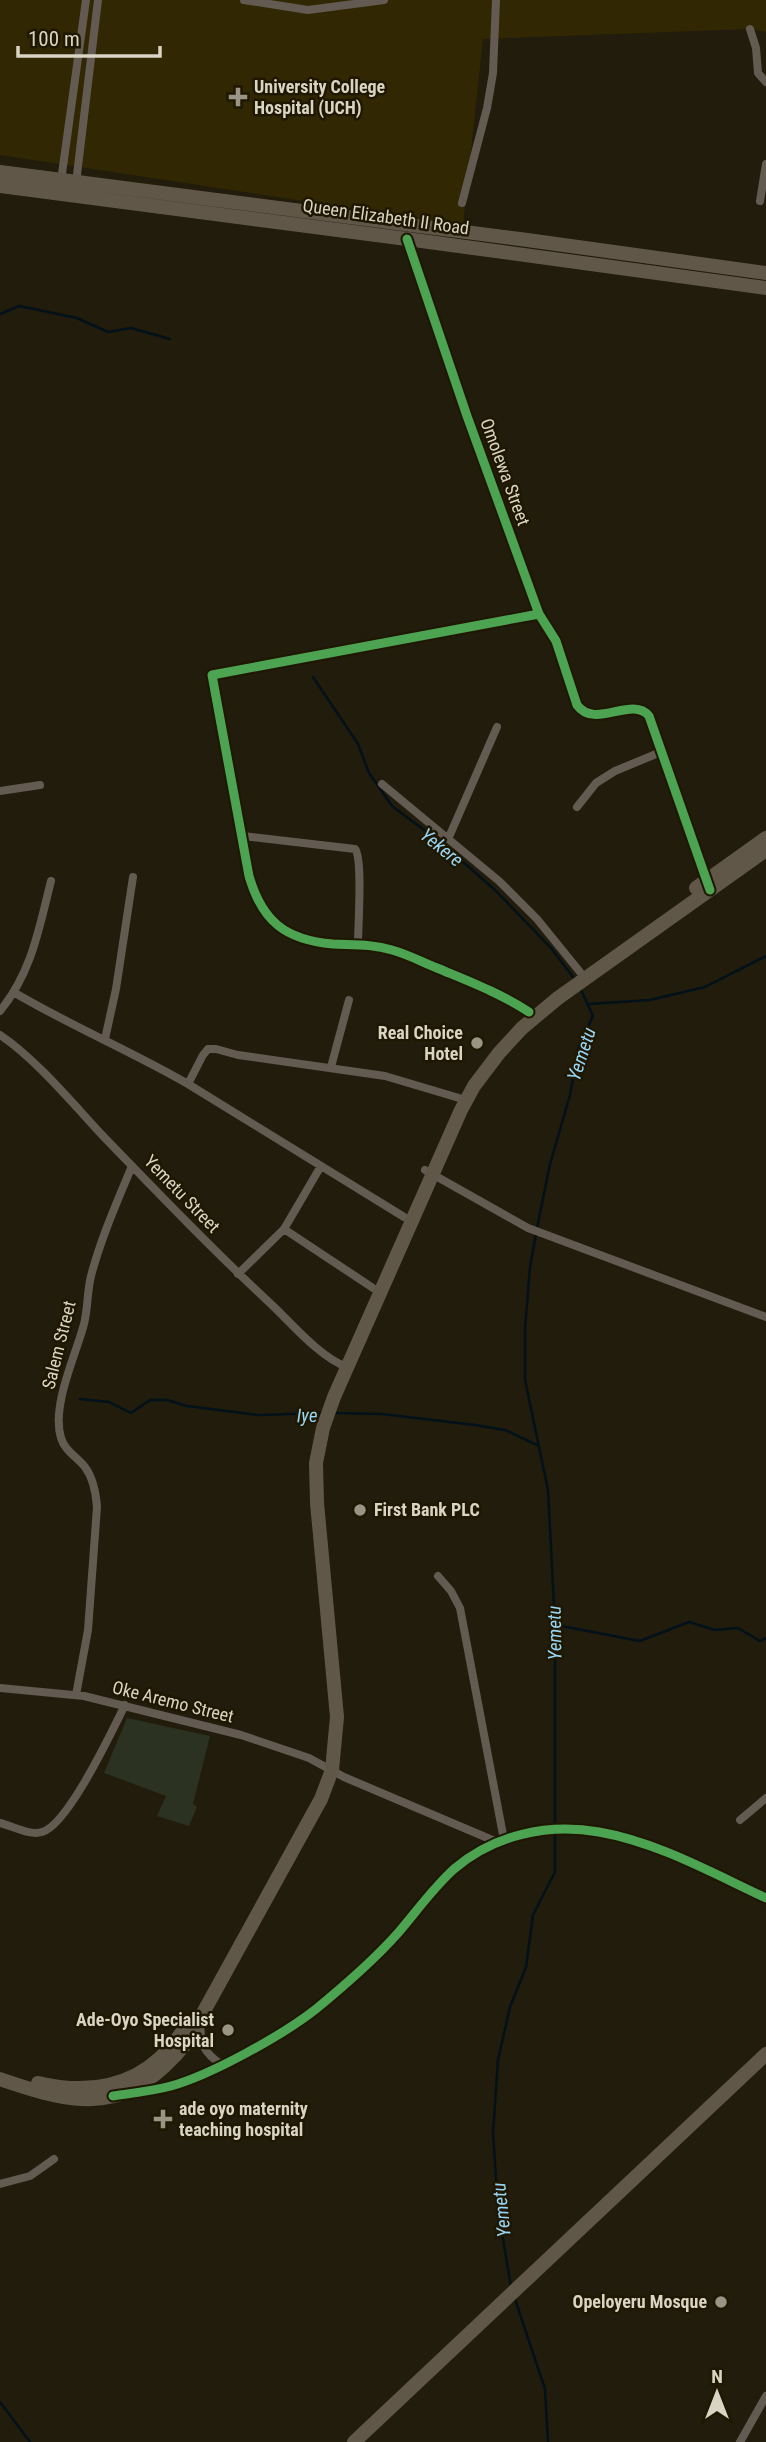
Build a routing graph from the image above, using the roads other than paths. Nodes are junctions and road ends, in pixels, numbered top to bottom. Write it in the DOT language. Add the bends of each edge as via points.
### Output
graph roads {
  1 [pos="86,0"];
  2 [pos="98,0"];
  3 [pos="244,0"];
  4 [pos="384,0"];
  5 [pos="496,0"];
  6 [pos="750,29"];
  7 [pos="766,82"];
  8 [pos="74,89"];
  9 [pos="88,90"];
  10 [pos="766,164"];
  11 [pos="0,172"];
  12 [pos="0,186"];
  13 [pos="68,188"];
  14 [pos="760,201"];
  15 [pos="462,203"];
  16 [pos="407,239"];
  17 [pos="520,239"];
  18 [pos="518,254"];
  19 [pos="766,273"];
  20 [pos="766,288"];
  21 [pos="539,614"];
  22 [pos="497,727"];
  23 [pos="660,752"];
  24 [pos="382,784"];
  25 [pos="40,785"];
  26 [pos="0,791"];
  27 [pos="578,807"];
  28 [pos="243,836"];
  29 [pos="449,837"];
  30 [pos="766,838"];
  31 [pos="766,850"];
  32 [pos="133,877"];
  33 [pos="51,881"];
  34 [pos="708,886"];
  35 [pos="358,943"];
  36 [pos="576,979"];
  37 [pos="15,993"];
  38 [pos="349,1000"];
  39 [pos="0,1011"];
  40 [pos="529,1012"];
  41 [pos="0,1035"];
  42 [pos="105,1039"];
  43 [pos="331,1067"];
  44 [pos="188,1084"];
  45 [pos="459,1098"];
  46 [pos="132,1166"];
  47 [pos="321,1166"];
  48 [pos="429,1172"];
  49 [pos="404,1217"];
  50 [pos="284,1229"];
  51 [pos="238,1273"];
  52 [pos="373,1288"];
  53 [pos="766,1317"];
  54 [pos="343,1365"];
  55 [pos="439,1576"];
  56 [pos="0,1688"];
  57 [pos="76,1695"];
  58 [pos="125,1705"];
  59 [pos="328,1768"];
  60 [pos="766,1798"];
  61 [pos="740,1820"];
  62 [pos="0,1823"];
  63 [pos="500,1841"];
  64 [pos="766,1898"];
  65 [pos="202,2018"];
  66 [pos="766,2054"];
  67 [pos="221,2064"];
  68 [pos="766,2064"];
  69 [pos="0,2070"];
  70 [pos="0,2079"];
  71 [pos="113,2096"];
  72 [pos="54,2159"];
  73 [pos="0,2184"];
  74 [pos="579,2236"];
  75 [pos="500,2309"];
  76 [pos="766,2396"];
  77 [pos="354,2442"];
  78 [pos="364,2442"];
  79 [pos="740,2442"];
  1 -- 8 [label="street"];
  2 -- 9 [label="street"];
  3 -- 4 [label="street" via="308,10"];
  5 -- 15 [label="street" via="493,73"];
  6 -- 7 [label="street" via="758,73"];
  8 -- 9 [label="street"];
  8 -- 13 [label="street"];
  9 -- 13 [label="street"];
  10 -- 14 [label="street"];
  11 -- 13 [label="highway, Queen Elizabeth II Road"];
  12 -- 13 [label="highway, Queen Elizabeth II Road"];
  13 -- 16 [label="highway, Queen Elizabeth II Road"];
  13 -- 17 [label="highway, Queen Elizabeth II Road"];
  16 -- 18 [label="highway, Queen Elizabeth II Road"];
  16 -- 21 [label="street, Omolewa Street"];
  17 -- 18 [label="highway"];
  17 -- 19 [label="highway, Queen Elizabeth II Road"];
  18 -- 20 [label="highway, Queen Elizabeth II Road"];
  21 -- 23 [label="street, Omolewa Street" via="556,641 582,712 645,711"];
  21 -- 28 [label="street" via="212,676"];
  22 -- 29 [label="street"];
  23 -- 27 [label="street" via="596,783"];
  23 -- 34 [label="street"];
  24 -- 29 [label="street"];
  25 -- 26 [label="street"];
  28 -- 35 [label="street" via="254,895 272,923 316,942"];
  28 -- 35 [label="street" via="355,849 360,867"];
  29 -- 36 [label="street" via="537,919"];
  30 -- 34 [label="highway"];
  31 -- 34 [label="highway"];
  32 -- 42 [label="street"];
  33 -- 37 [label="street" via="32,954"];
  34 -- 36 [label="highway"];
  35 -- 40 [label="street" via="394,951 496,993"];
  36 -- 40 [label="highway"];
  36 -- 48 [label="highway" via="522,1028 485,1070"];
  37 -- 39 [label="street"];
  37 -- 42 [label="street"];
  38 -- 43 [label="street"];
  40 -- 45 [label="highway" via="503,1036"];
  41 -- 46 [label="street, Yemetu Street"];
  42 -- 44 [label="street"];
  43 -- 44 [label="street" via="208,1049"];
  43 -- 45 [label="street" via="384,1076"];
  44 -- 47 [label="street"];
  45 -- 48 [label="highway"];
  46 -- 51 [label="street, Yemetu Street"];
  46 -- 57 [label="street, Salem Street" via="90,1279 85,1321 61,1397 61,1437 84,1465 97,1507 88,1630"];
  47 -- 49 [label="street"];
  47 -- 50 [label="street"];
  48 -- 49 [label="highway"];
  48 -- 53 [label="street" via="528,1228"];
  48 -- 54 [label="highway"];
  49 -- 52 [label="highway"];
  50 -- 51 [label="street"];
  50 -- 52 [label="street"];
  51 -- 54 [label="street, Yemetu Street" via="321,1351"];
  52 -- 54 [label="highway"];
  54 -- 59 [label="highway" via="316,1463 337,1717"];
  55 -- 63 [label="street" via="460,1608"];
  56 -- 57 [label="street, Oke Aremo Street"];
  57 -- 58 [label="street, Oke Aremo Street"];
  58 -- 59 [label="street, Oke Aremo Street" via="241,1735"];
  58 -- 62 [label="street" via="92,1769 47,1830 32,1832"];
  59 -- 63 [label="street, Oke Aremo Street"];
  59 -- 65 [label="highway" via="321,1799"];
  59 -- 69 [label="highway" via="201,2001 163,2055 126,2081 100,2088 60,2088"];
  60 -- 61 [label="street"];
  63 -- 64 [label="street" via="547,1829 597,1831 643,1843"];
  63 -- 67 [label="street" via="455,1869 396,1935 313,2011"];
  65 -- 67 [label="street" via="202,2044"];
  65 -- 71 [label="highway" via="171,2062 152,2078"];
  66 -- 74 [label="highway"];
  67 -- 71 [label="street" via="173,2085"];
  68 -- 74 [label="highway"];
  70 -- 71 [label="highway" via="55,2097 87,2100"];
  72 -- 73 [label="street" via="30,2176"];
  74 -- 75 [label="highway"];
  75 -- 77 [label="highway"];
  75 -- 78 [label="highway"];
  76 -- 79 [label="street"];
}
